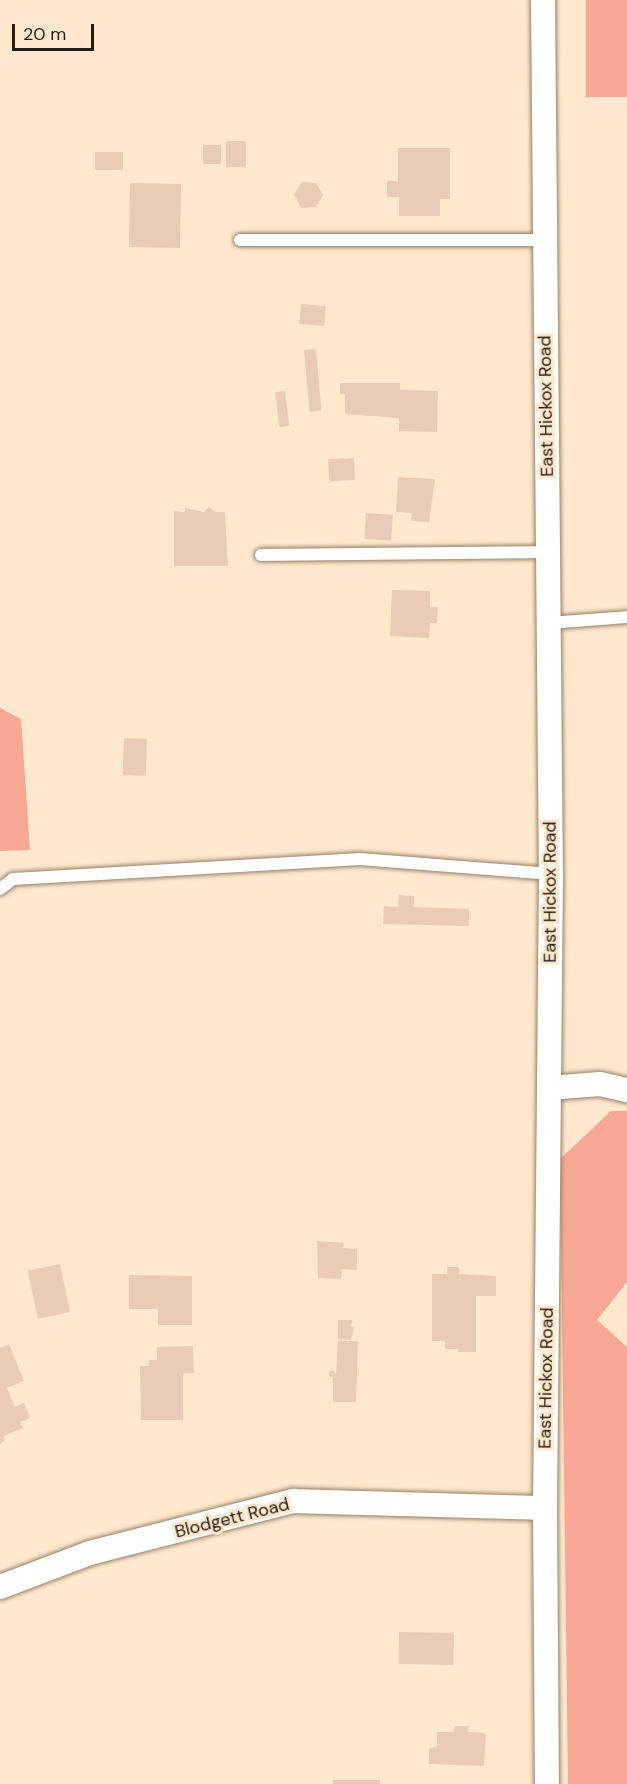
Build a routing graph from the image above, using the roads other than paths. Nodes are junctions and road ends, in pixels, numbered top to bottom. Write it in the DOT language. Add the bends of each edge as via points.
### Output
graph roads {
  1 [pos="543,0"];
  2 [pos="240,240"];
  3 [pos="545,240"];
  4 [pos="548,552"];
  5 [pos="261,555"];
  6 [pos="627,617"];
  7 [pos="548,623"];
  8 [pos="550,874"];
  9 [pos="0,888"];
  10 [pos="549,1088"];
  11 [pos="627,1090"];
  12 [pos="545,1508"];
  13 [pos="0,1587"];
  14 [pos="547,1784"];
  1 -- 3 [label="street, East Hickox Road"];
  2 -- 3 [label="lane"];
  3 -- 4 [label="street, East Hickox Road"];
  4 -- 5 [label="lane"];
  4 -- 7 [label="street, East Hickox Road"];
  6 -- 7 [label="lane"];
  7 -- 8 [label="street, East Hickox Road"];
  8 -- 9 [label="lane" via="360,859 13,879"];
  8 -- 10 [label="street, East Hickox Road"];
  10 -- 11 [label="street" via="600,1084"];
  10 -- 12 [label="street, East Hickox Road"];
  12 -- 13 [label="street, Blodgett Road" via="293,1502 90,1553"];
  12 -- 14 [label="street, East Hickox Road"];
}
